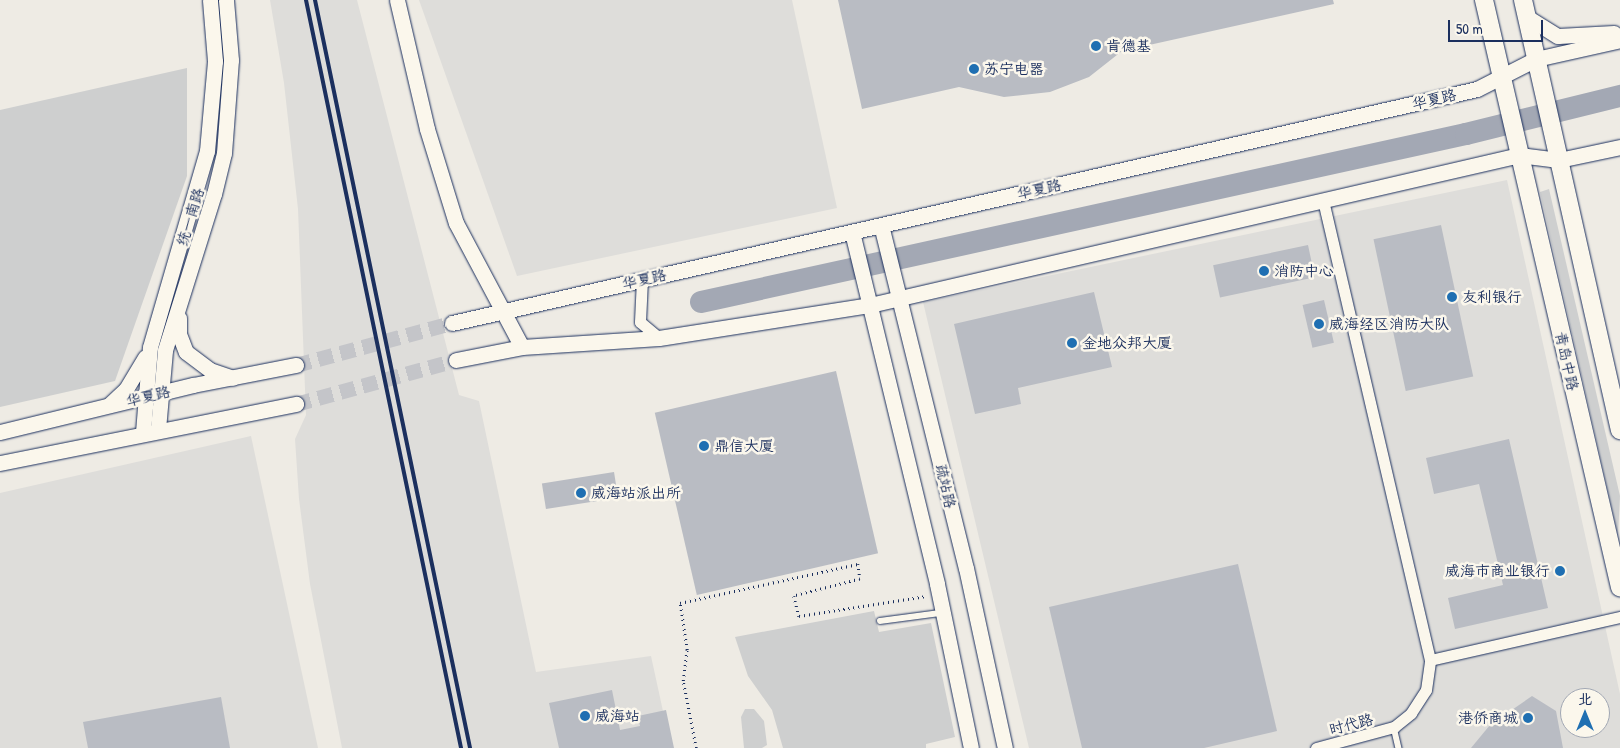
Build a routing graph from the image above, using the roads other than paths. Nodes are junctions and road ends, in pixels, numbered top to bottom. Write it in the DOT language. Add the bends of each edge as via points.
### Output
graph roads {
  1 [pos="210,0"];
  2 [pos="226,0"];
  3 [pos="396,0"];
  4 [pos="1484,0"];
  5 [pos="1525,9"];
  6 [pos="1620,32"];
  7 [pos="1620,40"];
  8 [pos="1536,59"];
  9 [pos="1502,78"];
  10 [pos="1620,147"];
  11 [pos="1519,155"];
  12 [pos="1559,160"];
  13 [pos="1323,201"];
  14 [pos="883,230"];
  15 [pos="853,238"];
  16 [pos="642,279"];
  17 [pos="900,293"];
  18 [pos="869,300"];
  19 [pos="178,309"];
  20 [pos="502,312"];
  21 [pos="452,323"];
  22 [pos="659,338"];
  23 [pos="150,347"];
  24 [pos="522,347"];
  25 [pos="456,360"];
  26 [pos="296,365"];
  27 [pos="236,379"];
  28 [pos="160,393"];
  29 [pos="144,397"];
  30 [pos="296,404"];
  31 [pos="108,406"];
  32 [pos="150,430"];
  33 [pos="1620,430"];
  34 [pos="0,432"];
  35 [pos="0,463"];
  36 [pos="1620,587"];
  37 [pos="943,613"];
  38 [pos="1620,617"];
  39 [pos="880,621"];
  40 [pos="1430,660"];
  41 [pos="998,716"];
  42 [pos="1394,727"];
  43 [pos="971,748"];
  44 [pos="1005,748"];
  45 [pos="1011,748"];
  46 [pos="1316,748"];
  47 [pos="1399,748"];
  1 -- 23 [label="main road, 统一南路" via="215,61 207,151"];
  2 -- 19 [label="main road, 统一南路" via="231,60 224,153"];
  3 -- 20 [label="main road" via="427,129 456,223"];
  4 -- 9 [label="main road"];
  5 -- 6 [label="main road" via="1547,32 1566,37"];
  5 -- 8 [label="main road"];
  7 -- 8 [label="main road, 华夏路"];
  8 -- 9 [label="main road, 华夏路"];
  8 -- 12 [label="main road"];
  9 -- 11 [label="main road, 青岛中路"];
  9 -- 14 [label="main road, 华夏路" via="1477,89"];
  10 -- 12 [label="main road"];
  11 -- 12 [label="main road"];
  11 -- 13 [label="main road"];
  11 -- 36 [label="main road, 青岛中路"];
  12 -- 33 [label="main road"];
  13 -- 17 [label="main road"];
  13 -- 40 [label="street"];
  14 -- 15 [label="main road, 华夏路"];
  14 -- 17 [label="main road, 疏站路"];
  15 -- 16 [label="main road, 华夏路"];
  15 -- 18 [label="main road, 疏站路"];
  16 -- 20 [label="main road, 华夏路"];
  16 -- 22 [label="street" via="640,322"];
  17 -- 18 [label="main road"];
  17 -- 41 [label="main road, 疏站路"];
  18 -- 22 [label="main road"];
  18 -- 37 [label="main road, 疏站路"];
  19 -- 27 [label="main road" via="179,334 186,352 210,370"];
  19 -- 28 [label="main road, 统一南路" via="165,350"];
  20 -- 21 [label="main road, 华夏路"];
  20 -- 24 [label="main road"];
  22 -- 24 [label="main road"];
  23 -- 29 [label="main road, 统一南路"];
  23 -- 31 [label="main road" via="136,374"];
  24 -- 25 [label="main road"];
  26 -- 27 [label="main road, 华夏路"];
  27 -- 28 [label="main road, 华夏路"];
  28 -- 29 [label="main road, 华夏路"];
  28 -- 32 [label="main road, 统一南路"];
  29 -- 31 [label="main road, 华夏路"];
  29 -- 32 [label="main road, 统一南路"];
  30 -- 32 [label="main road"];
  31 -- 34 [label="main road, 华夏路"];
  32 -- 35 [label="main road"];
  37 -- 39 [label="lane"];
  37 -- 43 [label="main road, 疏站路"];
  38 -- 40 [label="street"];
  40 -- 42 [label="street" via="1426,690 1411,713"];
  41 -- 44 [label="main road, 疏站路"];
  41 -- 45 [label="street"];
  42 -- 46 [label="street, 时代路"];
  42 -- 47 [label="lane"];
}
